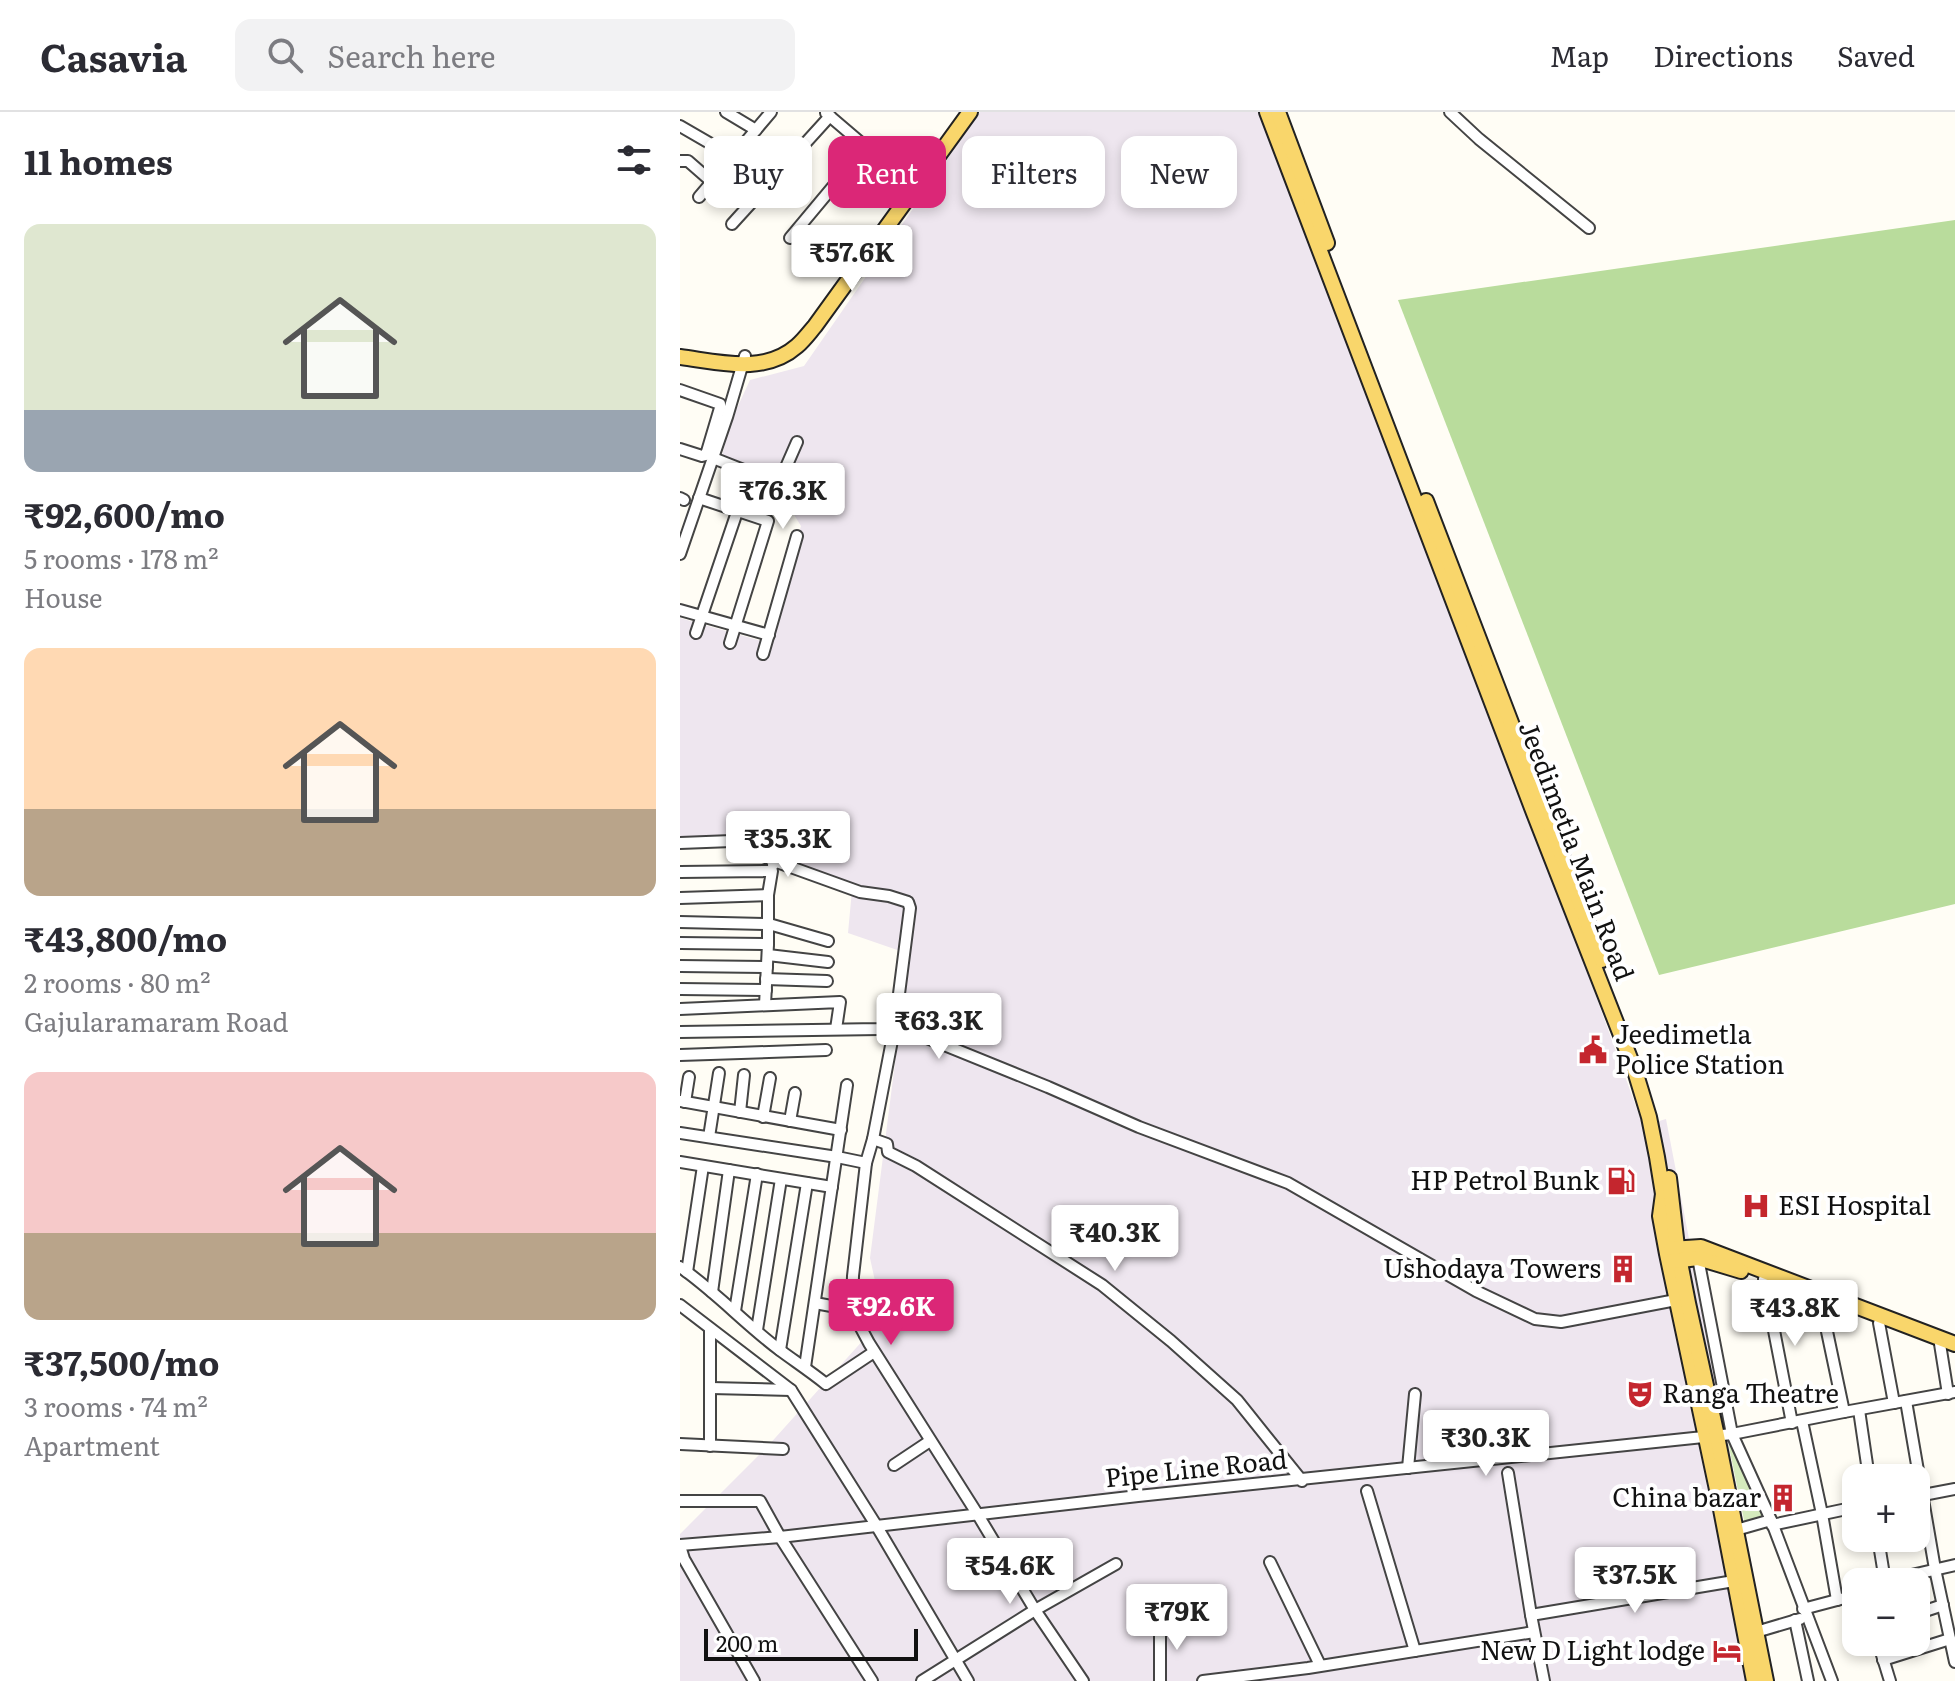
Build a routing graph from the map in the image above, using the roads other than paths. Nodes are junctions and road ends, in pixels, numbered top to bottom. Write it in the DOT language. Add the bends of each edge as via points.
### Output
graph roads {
  1 [pos="726,112"];
  2 [pos="771,112"];
  3 [pos="960,112"];
  4 [pos="970,112"];
  5 [pos="1267,112"];
  6 [pos="1278,112"];
  7 [pos="1450,112"];
  8 [pos="827,114"];
  9 [pos="680,126"];
  10 [pos="756,130"];
  11 [pos="751,136"];
  12 [pos="853,136"];
  13 [pos="704,140"];
  14 [pos="680,161"];
  15 [pos="704,175"];
  16 [pos="704,191"];
  17 [pos="828,192"];
  18 [pos="699,197"];
  19 [pos="732,224"];
  20 [pos="1589,228"];
  21 [pos="790,238"];
  22 [pos="680,347"];
  23 [pos="680,357"];
  24 [pos="744,360"];
  25 [pos="680,390"];
  26 [pos="797,442"];
  27 [pos="680,452"];
  28 [pos="713,458"];
  29 [pos="694,460"];
  30 [pos="699,498"];
  31 [pos="737,512"];
  32 [pos="797,536"];
  33 [pos="680,554"];
  34 [pos="680,610"];
  35 [pos="701,616"];
  36 [pos="735,625"];
  37 [pos="696,633"];
  38 [pos="769,635"];
  39 [pos="730,643"];
  40 [pos="763,654"];
  41 [pos="680,843"];
  42 [pos="773,866"];
  43 [pos="680,872"];
  44 [pos="768,895"];
  45 [pos="680,898"];
  46 [pos="680,922"];
  47 [pos="769,924"];
  48 [pos="828,941"];
  49 [pos="680,943"];
  50 [pos="768,949"];
  51 [pos="828,962"];
  52 [pos="680,966"];
  53 [pos="766,979"];
  54 [pos="827,981"];
  55 [pos="680,989"];
  56 [pos="765,1005"];
  57 [pos="680,1009"];
  58 [pos="1619,1016"];
  59 [pos="895,1025"];
  60 [pos="836,1029"];
  61 [pos="680,1032"];
  62 [pos="826,1050"];
  63 [pos="680,1055"];
  64 [pos="719,1073"];
  65 [pos="744,1075"];
  66 [pos="689,1077"];
  67 [pos="770,1078"];
  68 [pos="847,1085"];
  69 [pos="795,1093"];
  70 [pos="683,1101"];
  71 [pos="713,1107"];
  72 [pos="740,1112"];
  73 [pos="763,1117"];
  74 [pos="790,1121"];
  75 [pos="841,1130"];
  76 [pos="680,1133"];
  77 [pos="709,1137"];
  78 [pos="873,1139"];
  79 [pos="837,1157"];
  80 [pos="680,1162"];
  81 [pos="866,1163"];
  82 [pos="703,1166"];
  83 [pos="729,1170"];
  84 [pos="757,1174"];
  85 [pos="781,1179"];
  86 [pos="807,1183"];
  87 [pos="832,1187"];
  88 [pos="1663,1194"];
  89 [pos="1675,1226"];
  90 [pos="1699,1252"];
  91 [pos="1675,1254"];
  92 [pos="684,1270"];
  93 [pos="1764,1279"];
  94 [pos="712,1292"];
  95 [pos="1676,1300"];
  96 [pos="815,1303"];
  97 [pos="1821,1303"];
  98 [pos="680,1305"];
  99 [pos="853,1310"];
  100 [pos="735,1311"];
  101 [pos="1879,1323"];
  102 [pos="710,1329"];
  103 [pos="757,1330"];
  104 [pos="1950,1346"];
  105 [pos="780,1350"];
  106 [pos="874,1352"];
  107 [pos="805,1367"];
  108 [pos="1692,1370"];
  109 [pos="711,1388"];
  110 [pos="791,1390"];
  111 [pos="1951,1393"];
  112 [pos="1415,1394"];
  113 [pos="1906,1401"];
  114 [pos="1894,1403"];
  115 [pos="1859,1410"];
  116 [pos="1844,1412"];
  117 [pos="1797,1422"];
  118 [pos="1718,1436"];
  119 [pos="930,1441"];
  120 [pos="680,1444"];
  121 [pos="710,1446"];
  122 [pos="783,1449"];
  123 [pos="1867,1464"];
  124 [pos="1915,1464"];
  125 [pos="894,1465"];
  126 [pos="1408,1468"];
  127 [pos="1508,1473"];
  128 [pos="1302,1481"];
  129 [pos="1955,1489"];
  130 [pos="1367,1491"];
  131 [pos="1930,1493"];
  132 [pos="680,1501"];
  133 [pos="1842,1510"];
  134 [pos="1822,1514"];
  135 [pos="978,1515"];
  136 [pos="1772,1522"];
  137 [pos="876,1525"];
  138 [pos="1736,1530"];
  139 [pos="780,1537"];
  140 [pos="680,1546"];
  141 [pos="1930,1546"];
  142 [pos="682,1560"];
  143 [pos="1270,1562"];
  144 [pos="1116,1564"];
  145 [pos="1955,1565"];
  146 [pos="1935,1569"];
  147 [pos="1930,1570"];
  148 [pos="1734,1581"];
  149 [pos="1842,1599"];
  150 [pos="1837,1600"];
  151 [pos="1943,1605"];
  152 [pos="1930,1609"];
  153 [pos="1035,1610"];
  154 [pos="1531,1615"];
  155 [pos="1801,1615"];
  156 [pos="1160,1624"];
  157 [pos="1534,1632"];
  158 [pos="1756,1632"];
  159 [pos="1950,1639"];
  160 [pos="1415,1651"];
  161 [pos="1882,1656"];
  162 [pos="1883,1660"];
  163 [pos="955,1661"];
  164 [pos="1955,1662"];
  165 [pos="1320,1665"];
  166 [pos="754,1681"];
  167 [pos="872,1681"];
  168 [pos="922,1681"];
  169 [pos="968,1681"];
  170 [pos="1083,1681"];
  171 [pos="1160,1681"];
  172 [pos="1203,1681"];
  173 [pos="1544,1681"];
  174 [pos="1754,1681"];
  175 [pos="1766,1681"];
  176 [pos="1808,1681"];
  177 [pos="1832,1681"];
  178 [pos="1890,1681"];
  1 -- 10 [label="street"];
  2 -- 10 [label="street"];
  3 -- 24 [label="main road" via="801,331 776,349"];
  4 -- 24 [label="main road" via="798,345 766,362"];
  5 -- 58 [label="main road, Jeedimetla Main Road" via="1534,813"];
  6 -- 58 [label="main road, Jeedimetla Main Road"];
  7 -- 20 [label="street"];
  8 -- 12 [label="street"];
  8 -- 19 [label="street"];
  9 -- 13 [label="street"];
  10 -- 11 [label="street"];
  14 -- 15 [label="street" via="688,161"];
  16 -- 18 [label="street"];
  17 -- 21 [label="street"];
  22 -- 24 [label="main road"];
  23 -- 24 [label="main road"];
  24 -- 28 [label="street"];
  25 -- 27 [label="street" via="720,408 706,455"];
  26 -- 28 [label="street" via="779,484"];
  27 -- 29 [label="street"];
  28 -- 30 [label="street"];
  30 -- 31 [label="street"];
  30 -- 33 [label="street"];
  31 -- 35 [label="street"];
  31 -- 36 [label="street" via="768,521"];
  32 -- 38 [label="street"];
  34 -- 35 [label="street"];
  35 -- 36 [label="street"];
  35 -- 37 [label="street"];
  36 -- 38 [label="street"];
  36 -- 39 [label="street"];
  38 -- 40 [label="street"];
  41 -- 42 [label="street" via="732,841"];
  42 -- 43 [label="street"];
  42 -- 44 [label="street"];
  42 -- 59 [label="street" via="908,902"];
  44 -- 45 [label="street"];
  44 -- 47 [label="street"];
  46 -- 47 [label="street"];
  47 -- 48 [label="street"];
  47 -- 50 [label="street"];
  49 -- 50 [label="street"];
  50 -- 51 [label="street"];
  50 -- 53 [label="street"];
  52 -- 53 [label="street"];
  53 -- 54 [label="street"];
  53 -- 55 [label="street"];
  53 -- 56 [label="street"];
  56 -- 57 [label="street"];
  56 -- 60 [label="street" via="840,1002"];
  58 -- 88 [label="main road, Jeedimetla Main Road" via="1649,1117"];
  58 -- 89 [label="main road, Jeedimetla Main Road" via="1658,1116"];
  59 -- 60 [label="street"];
  59 -- 78 [label="street"];
  59 -- 95 [label="street" via="1288,1183 1535,1319 1561,1322"];
  60 -- 61 [label="street"];
  62 -- 63 [label="street"];
  64 -- 71 [label="street"];
  65 -- 72 [label="street"];
  66 -- 70 [label="street"];
  67 -- 73 [label="street"];
  68 -- 75 [label="street"];
  69 -- 74 [label="street"];
  70 -- 71 [label="street"];
  71 -- 72 [label="street"];
  71 -- 77 [label="street"];
  72 -- 73 [label="street"];
  73 -- 74 [label="street"];
  74 -- 75 [label="street"];
  75 -- 79 [label="street"];
  76 -- 77 [label="street"];
  77 -- 79 [label="street"];
  78 -- 81 [label="street"];
  78 -- 128 [label="street" via="1102,1285 1237,1400"];
  79 -- 81 [label="street"];
  79 -- 87 [label="street"];
  80 -- 82 [label="street"];
  81 -- 99 [label="street"];
  82 -- 83 [label="street"];
  82 -- 92 [label="street"];
  83 -- 84 [label="street"];
  83 -- 94 [label="street"];
  84 -- 85 [label="street"];
  84 -- 100 [label="street"];
  85 -- 86 [label="street"];
  85 -- 103 [label="street"];
  86 -- 87 [label="street"];
  86 -- 105 [label="street"];
  87 -- 96 [label="street"];
  88 -- 91 [label="main road"];
  88 -- 95 [label="main road, Jeedimetla Main Road" via="1660,1216"];
  89 -- 90 [label="main road"];
  89 -- 91 [label="main road, Jeedimetla Main Road"];
  90 -- 91 [label="main road"];
  90 -- 93 [label="main road"];
  90 -- 104 [label="main road"];
  90 -- 118 [label="street"];
  91 -- 108 [label="main road" via="1694,1355"];
  91 -- 118 [label="main road, Jeedimetla Main Road"];
  92 -- 94 [label="street"];
  93 -- 97 [label="main road"];
  93 -- 117 [label="street"];
  94 -- 100 [label="street"];
  95 -- 108 [label="main road, Jeedimetla Main Road"];
  96 -- 99 [label="street"];
  96 -- 107 [label="street"];
  97 -- 101 [label="main road"];
  97 -- 116 [label="street"];
  98 -- 102 [label="street"];
  99 -- 106 [label="street"];
  100 -- 103 [label="street"];
  101 -- 104 [label="main road"];
  101 -- 114 [label="street"];
  102 -- 109 [label="street"];
  102 -- 110 [label="street"];
  103 -- 105 [label="street"];
  104 -- 111 [label="street"];
  105 -- 107 [label="street"];
  106 -- 107 [label="street" via="826,1384"];
  106 -- 119 [label="street"];
  108 -- 118 [label="main road, Jeedimetla Main Road"];
  109 -- 110 [label="street"];
  109 -- 121 [label="street"];
  110 -- 137 [label="street"];
  111 -- 113 [label="street, Pipe Line Road"];
  112 -- 126 [label="street"];
  113 -- 114 [label="street, Pipe Line Road"];
  113 -- 124 [label="street"];
  114 -- 115 [label="street, Pipe Line Road"];
  115 -- 116 [label="street, Pipe Line Road"];
  115 -- 123 [label="street"];
  116 -- 117 [label="street, Pipe Line Road"];
  117 -- 118 [label="street, Pipe Line Road"];
  117 -- 134 [label="street"];
  118 -- 126 [label="street, Pipe Line Road"];
  118 -- 136 [label="street"];
  118 -- 138 [label="main road, Jeedimetla Main Road"];
  118 -- 148 [label="main road, Jeedimetla Main Road"];
  119 -- 125 [label="street"];
  119 -- 135 [label="street"];
  120 -- 121 [label="street"];
  121 -- 122 [label="street"];
  126 -- 128 [label="street, Pipe Line Road"];
  127 -- 154 [label="street"];
  128 -- 135 [label="street, Pipe Line Road"];
  129 -- 131 [label="street"];
  130 -- 160 [label="street"];
  132 -- 139 [label="street" via="760,1501"];
  133 -- 134 [label="street"];
  134 -- 136 [label="street"];
  134 -- 150 [label="street"];
  135 -- 137 [label="street, Pipe Line Road"];
  135 -- 153 [label="street"];
  136 -- 138 [label="street"];
  136 -- 155 [label="street"];
  137 -- 139 [label="street, Pipe Line Road"];
  137 -- 163 [label="street"];
  138 -- 158 [label="main road, Jeedimetla Main Road"];
  139 -- 140 [label="street, Pipe Line Road"];
  139 -- 167 [label="street"];
  140 -- 142 [label="street"];
  141 -- 146 [label="street"];
  142 -- 166 [label="street"];
  143 -- 165 [label="street"];
  144 -- 153 [label="street"];
  145 -- 146 [label="street"];
  146 -- 147 [label="street"];
  146 -- 151 [label="street"];
  148 -- 154 [label="street"];
  148 -- 174 [label="main road, Jeedimetla Main Road"];
  149 -- 150 [label="street"];
  150 -- 155 [label="street"];
  151 -- 152 [label="street"];
  151 -- 159 [label="street"];
  153 -- 163 [label="street"];
  153 -- 170 [label="street"];
  154 -- 157 [label="street"];
  155 -- 158 [label="street"];
  155 -- 176 [label="street"];
  155 -- 177 [label="street"];
  156 -- 171 [label="street"];
  157 -- 160 [label="street"];
  157 -- 173 [label="street"];
  158 -- 175 [label="main road, Jeedimetla Main Road"];
  159 -- 162 [label="street"];
  159 -- 164 [label="street"];
  160 -- 165 [label="street"];
  161 -- 162 [label="street"];
  162 -- 178 [label="street"];
  163 -- 168 [label="street"];
  163 -- 169 [label="street"];
  165 -- 172 [label="street"];
}
